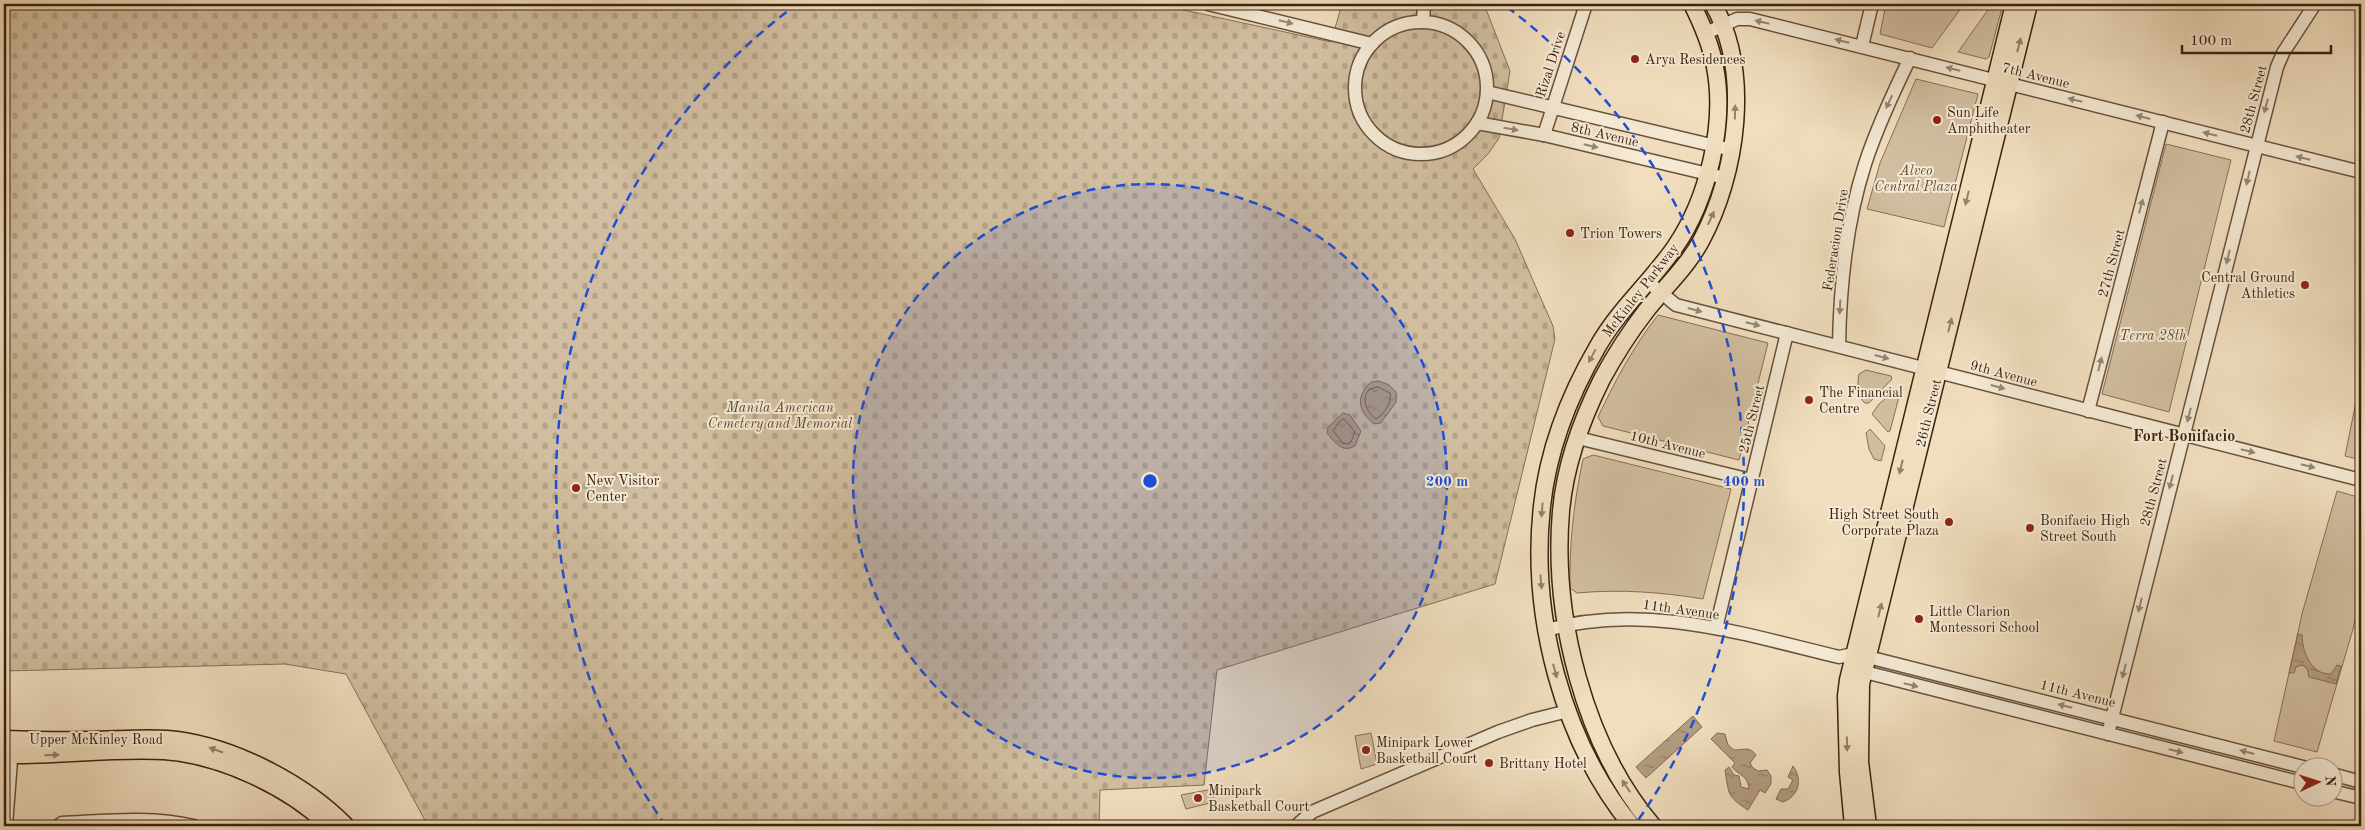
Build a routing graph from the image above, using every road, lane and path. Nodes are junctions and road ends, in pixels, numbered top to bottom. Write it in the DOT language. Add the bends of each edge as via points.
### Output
graph roads {
  1 [pos="1208,4"];
  2 [pos="1424,4"];
  3 [pos="1586,4"];
  4 [pos="1692,4"];
  5 [pos="1713,4"];
  6 [pos="1872,4"];
  7 [pos="2014,4"];
  8 [pos="2029,4"];
  9 [pos="2315,4"];
  10 [pos="1422,22"];
  11 [pos="1723,26"];
  12 [pos="1706,33"];
  13 [pos="1372,44"];
  14 [pos="1862,46"];
  15 [pos="1910,58"];
  16 [pos="2003,82"];
  17 [pos="1487,92"];
  18 [pos="1551,108"];
  19 [pos="2163,122"];
  20 [pos="1478,123"];
  21 [pos="1544,135"];
  22 [pos="1714,146"];
  23 [pos="2256,146"];
  24 [pos="1732,150"];
  25 [pos="2361,172"];
  26 [pos="1708,174"];
  27 [pos="1725,178"];
  28 [pos="1646,282"];
  29 [pos="1661,293"];
  30 [pos="1787,333"];
  31 [pos="1839,346"];
  32 [pos="1932,370"];
  33 [pos="2088,411"];
  34 [pos="2184,435"];
  35 [pos="1578,438"];
  36 [pos="1752,480"];
  37 [pos="2361,480"];
  38 [pos="1566,624"];
  39 [pos="1716,628"];
  40 [pos="1546,630"];
  41 [pos="1855,662"];
  42 [pos="1568,711"];
  43 [pos="2112,718"];
  44 [pos="2108,734"];
  45 [pos="8,747"];
  46 [pos="2292,764"];
  47 [pos="2342,777"];
  48 [pos="2292,780"];
  49 [pos="2361,782"];
  50 [pos="2342,793"];
  51 [pos="2361,798"];
  52 [pos="1312,812"];
  53 [pos="6,826"];
  54 [pos="58,826"];
  55 [pos="194,826"];
  56 [pos="328,826"];
  57 [pos="346,826"];
  58 [pos="1296,826"];
  59 [pos="1308,826"];
  60 [pos="1632,826"];
  61 [pos="1653,826"];
  62 [pos="1853,826"];
  63 [pos="1868,826"];
  1 -- 13 [label="street, one-way"];
  2 -- 10 [label="street"];
  3 -- 18 [label="street, Rizal Drive"];
  4 -- 12 [label="main road, McKinley Parkway"];
  5 -- 11 [label="main road, McKinley Parkway"];
  6 -- 14 [label="street"];
  7 -- 16 [label="main road, 26th Street"];
  16 -- 8 [label="main road, 26th Street, one-way"];
  9 -- 23 [label="street, 28th Street, one-way" via="2282,53"];
  10 -- 13 [label="street" via="1395,27"];
  10 -- 17 [label="street" via="1443,26 1470,43 1481,61"];
  11 -- 12 [label="street, 7th Avenue"];
  14 -- 11 [label="street, 7th Avenue, one-way" via="1750,19 1737,19"];
  24 -- 11 [label="main road, McKinley Parkway, one-way" via="1735,110 1733,66"];
  12 -- 22 [label="main road, McKinley Parkway" via="1718,91"];
  13 -- 20 [label="street" via="1358,67 1355,93 1367,127 1383,143 1402,152 1434,154 1455,146"];
  14 -- 15 [label="street, 7th Avenue"];
  16 -- 15 [label="street, 7th Avenue, one-way"];
  15 -- 31 [label="street, Federacion Drive, one-way" via="1878,128 1857,189 1841,281"];
  19 -- 16 [label="street, 7th Avenue, one-way"];
  16 -- 32 [label="main road, 26th Street"];
  17 -- 18 [label="street, 8th Avenue"];
  17 -- 20 [label="street"];
  18 -- 21 [label="street, Rizal Drive"];
  18 -- 22 [label="street, 8th Avenue"];
  23 -- 19 [label="street, 7th Avenue, one-way"];
  33 -- 19 [label="street, 27th Street, one-way"];
  20 -- 21 [label="street, 8th Avenue, one-way"];
  21 -- 26 [label="street, 8th Avenue, one-way"];
  22 -- 24 [label="street, 8th Avenue"];
  22 -- 26 [label="main road, McKinley Parkway"];
  25 -- 23 [label="street, 7th Avenue, one-way"];
  23 -- 34 [label="street, 28th Street, one-way"];
  24 -- 27 [label="main road, McKinley Parkway"];
  26 -- 27 [label="street, 8th Avenue"];
  26 -- 28 [label="main road, McKinley Parkway" via="1676,246"];
  29 -- 27 [label="main road, McKinley Parkway, one-way" via="1701,241"];
  28 -- 29 [label="street, 9th Avenue"];
  28 -- 40 [label="main road, McKinley Parkway, one-way" via="1618,315 1595,351 1572,398 1554,451 1542,506 1540,543"];
  29 -- 30 [label="street, 9th Avenue, one-way" via="1676,305"];
  29 -- 35 [label="main road, McKinley Parkway" via="1615,355"];
  30 -- 31 [label="street, 9th Avenue"];
  30 -- 36 [label="street, 25th Street"];
  31 -- 32 [label="street, 9th Avenue, one-way"];
  32 -- 33 [label="street, 9th Avenue, one-way"];
  32 -- 41 [label="main road, 26th Street"];
  33 -- 34 [label="street, 9th Avenue"];
  34 -- 37 [label="street, 9th Avenue, one-way"];
  34 -- 43 [label="street, 28th Street, one-way"];
  35 -- 36 [label="street, 10th Avenue"];
  35 -- 38 [label="main road, McKinley Parkway" via="1561,510 1560,565"];
  36 -- 39 [label="street, 25th Street"];
  38 -- 39 [label="street, 11th Avenue" via="1650,618"];
  38 -- 40 [label="street, 11th Avenue"];
  61 -- 38 [label="main road, McKinley Parkway, one-way" via="1617,772 1594,724 1574,664"];
  39 -- 41 [label="street, 11th Avenue"];
  40 -- 42 [label="main road, McKinley Parkway, one-way" via="1554,670"];
  43 -- 41 [label="street, 11th Avenue, one-way"];
  41 -- 44 [label="street, 11th Avenue, one-way"];
  41 -- 62 [label="main road, 26th Street, one-way" via="1846,696"];
  41 -- 63 [label="main road, 26th Street" via="1860,695 1860,762"];
  42 -- 52 [label="street" via="1498,732"];
  42 -- 60 [label="main road, McKinley Parkway" via="1582,745 1619,810"];
  43 -- 44 [label="street, 28th Street"];
  46 -- 43 [label="street, 11th Avenue, one-way"];
  44 -- 48 [label="street, 11th Avenue, one-way"];
  45 -- 53 [label="street"];
  45 -- 56 [label="main road, Upper McKinley Road, one-way" via="187,754 262,780 292,797"];
  57 -- 45 [label="main road, Upper McKinley Road, one-way" via="321,804 272,773 200,745 135,738"];
  47 -- 49 [label="street"];
  50 -- 51 [label="street"];
  52 -- 58 [label="street"];
  52 -- 59 [label="street"];
  54 -- 55 [label="street" via="62,823 154,819"];
}
